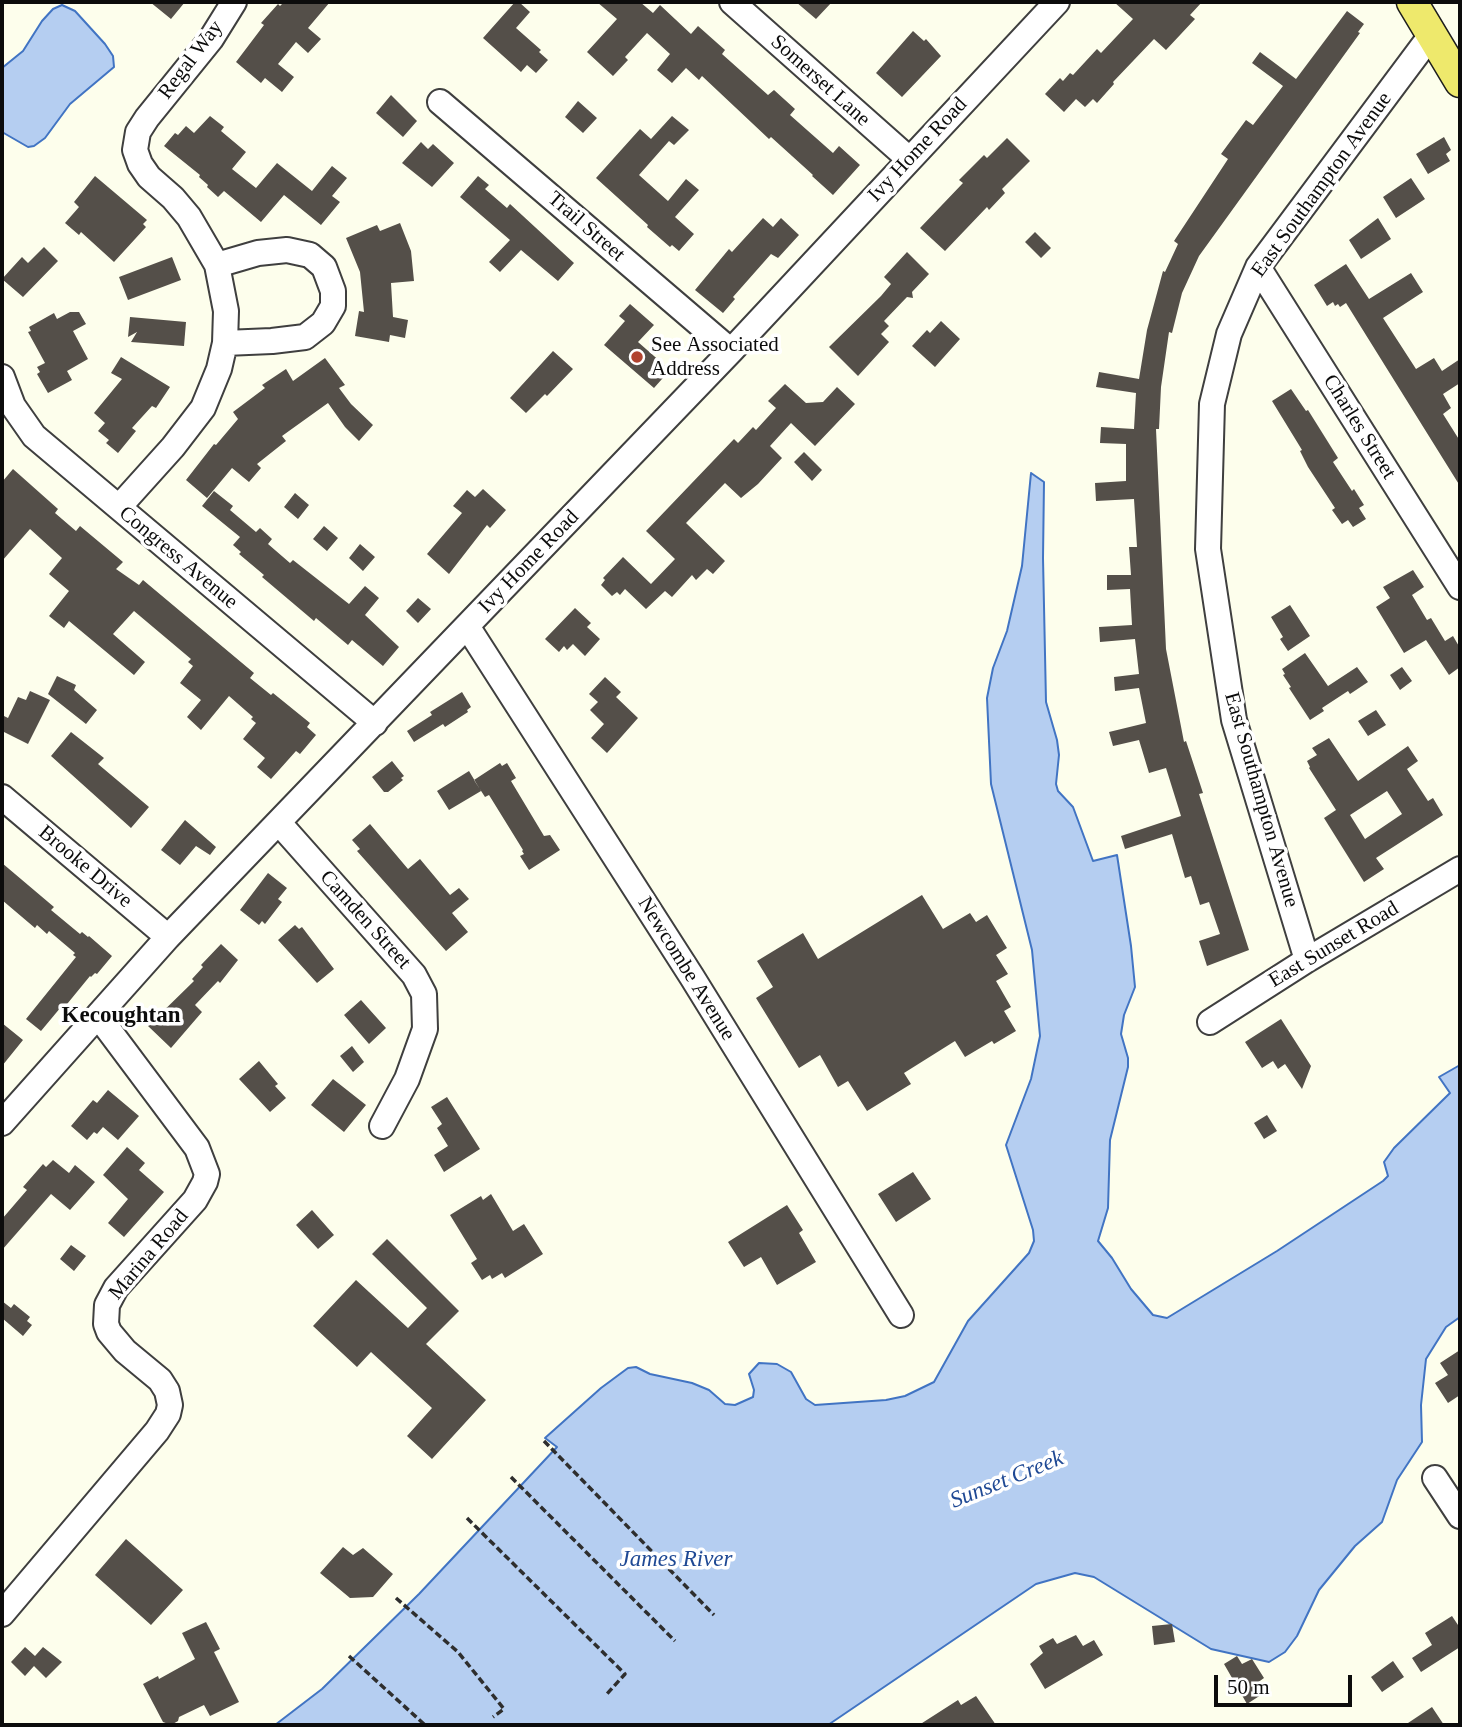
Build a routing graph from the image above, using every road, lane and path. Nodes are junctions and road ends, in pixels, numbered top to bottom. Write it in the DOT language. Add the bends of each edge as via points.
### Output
graph roads {
  1 [pos="234,2"];
  2 [pos="732,2"];
  3 [pos="1057,2"];
  4 [pos="1412,2"];
  5 [pos="1432,34"];
  6 [pos="1460,82"];
  7 [pos="440,102"];
  8 [pos="909,159"];
  9 [pos="217,265"];
  10 [pos="1258,267"];
  11 [pos="225,342"];
  12 [pos="730,351"];
  13 [pos="2,377"];
  14 [pos="119,507"];
  15 [pos="1460,587"];
  16 [pos="467,625"];
  17 [pos="375,723"];
  18 [pos="2,797"];
  19 [pos="279,823"];
  20 [pos="1460,869"];
  21 [pos="168,937"];
  22 [pos="1307,960"];
  23 [pos="99,1017"];
  24 [pos="1210,1022"];
  25 [pos="2,1124"];
  26 [pos="382,1126"];
  27 [pos="901,1315"];
  28 [pos="544,1441"];
  29 [pos="511,1477"];
  30 [pos="1435,1478"];
  31 [pos="1460,1516"];
  32 [pos="467,1518"];
  33 [pos="396,1598"];
  34 [pos="2,1614"];
  35 [pos="714,1615"];
  36 [pos="675,1642"];
  37 [pos="349,1656"];
  38 [pos="606,1695"];
  39 [pos="493,1717"];
  40 [pos="425,1725"];
  1 -- 9 [label="street, Regal Way" via="211,39 147,118 138,132 135,150 149,177 190,217"];
  2 -- 8 [label="street, Somerset Lane"];
  3 -- 8 [label="street, Ivy Home Road"];
  4 -- 5 [label="main road"];
  5 -- 6 [label="main road"];
  5 -- 10 [label="street, East Southampton Avenue"];
  7 -- 12 [label="street, Trail Street"];
  8 -- 12 [label="street, Ivy Home Road"];
  9 -- 11 [label="street" via="226,312"];
  9 -- 11 [label="street" via="287,250 310,255 324,267 333,290 333,306 323,323 305,337"];
  10 -- 15 [label="street, Charles Street"];
  10 -- 22 [label="street, East Southampton Avenue" via="1229,334 1212,404 1208,549 1234,719"];
  11 -- 14 [label="street" via="202,408"];
  12 -- 16 [label="street, Ivy Home Road"];
  13 -- 14 [label="street, Congress Avenue" via="13,405 34,436"];
  14 -- 17 [label="street, Congress Avenue"];
  16 -- 17 [label="street, Ivy Home Road"];
  16 -- 27 [label="street, Newcombe Avenue"];
  17 -- 19 [label="street, Ivy Home Road"];
  18 -- 21 [label="street, Brooke Drive"];
  19 -- 21 [label="street, Ivy Home Road"];
  19 -- 26 [label="street, Camden Street" via="414,975 424,994 425,1029 407,1079"];
  20 -- 22 [label="street, East Sunset Road"];
  21 -- 23 [label="street, Ivy Home Road"];
  22 -- 24 [label="street, East Sunset Road"];
  23 -- 25 [label="street, Ivy Home Road"];
  23 -- 34 [label="street, Marina Road" via="206,1166 201,1190 116,1288 107,1305 109,1332 160,1380 170,1405 158,1431"];
  28 -- 35 [label="path"];
  29 -- 36 [label="path"];
  30 -- 31 [label="street"];
  32 -- 38 [label="path" via="625,1674"];
  33 -- 39 [label="path" via="458,1652 504,1709"];
  37 -- 40 [label="path"];
}
